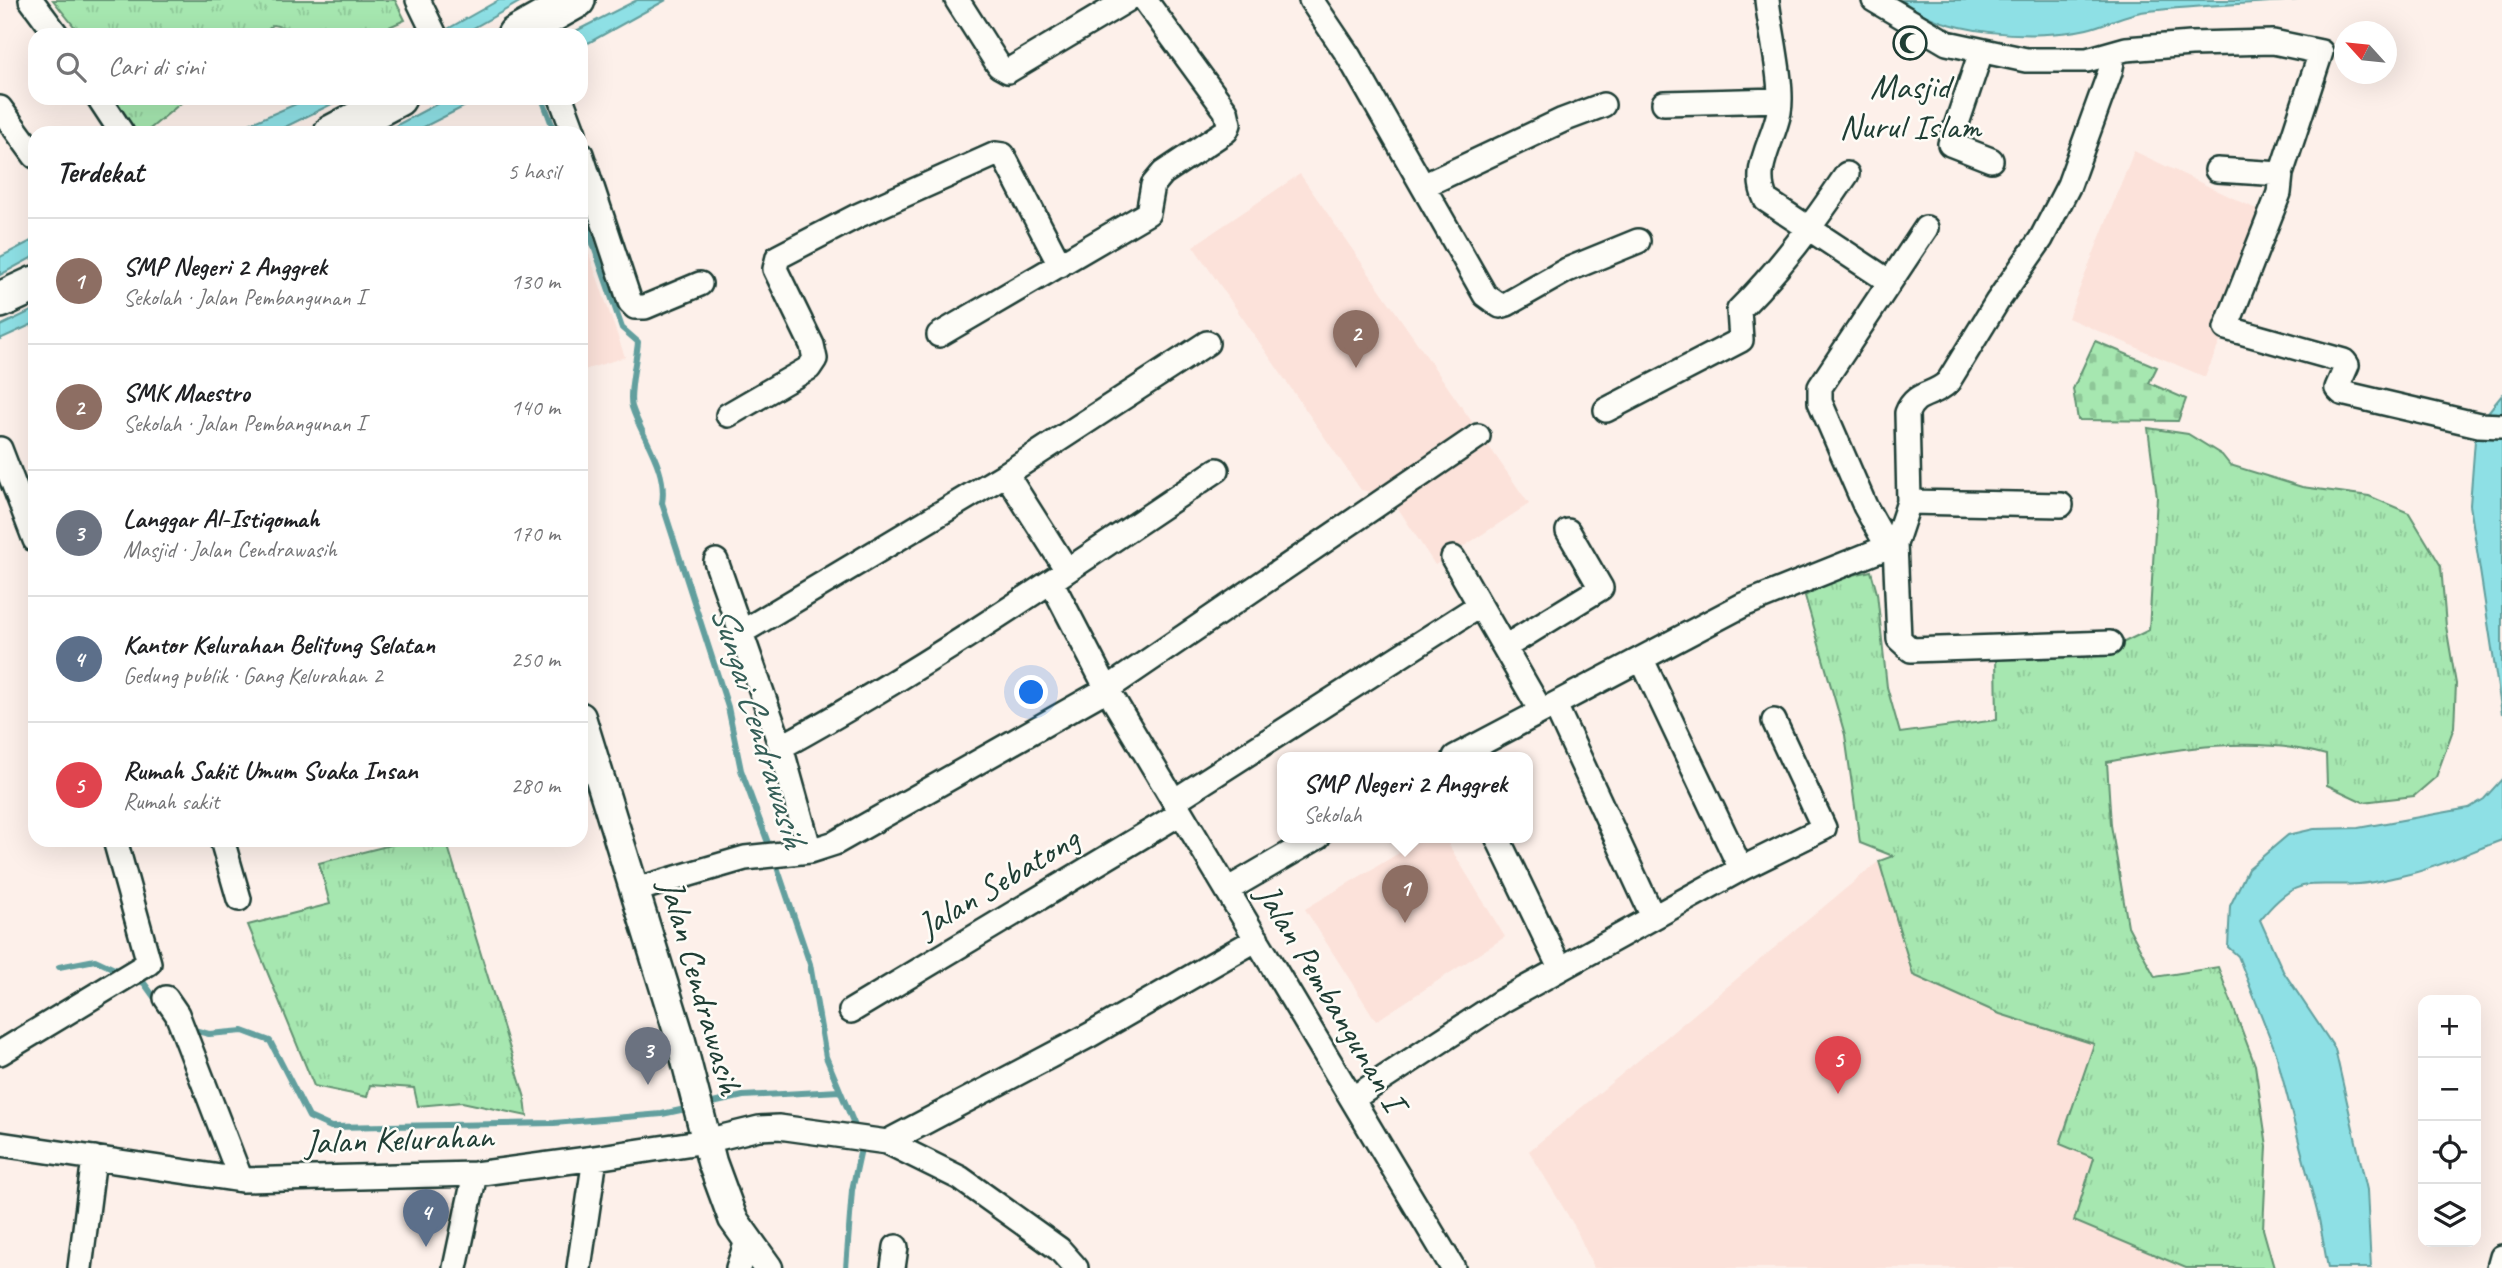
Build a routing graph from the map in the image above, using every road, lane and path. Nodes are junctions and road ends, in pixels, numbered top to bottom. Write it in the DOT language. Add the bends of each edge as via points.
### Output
graph roads {
  1 [pos="30,0"];
  2 [pos="418,0"];
  3 [pos="577,0"];
  4 [pos="957,0"];
  5 [pos="1127,0"];
  6 [pos="1145,0"];
  7 [pos="1311,0"];
  8 [pos="1767,0"];
  9 [pos="1874,0"];
  10 [pos="52,28"];
  11 [pos="432,28"];
  12 [pos="534,28"];
  13 [pos="1981,52"];
  14 [pos="2114,52"];
  15 [pos="1780,100"];
  16 [pos="1664,103"];
  17 [pos="104,105"];
  18 [pos="387,105"];
  19 [pos="563,105"];
  20 [pos="1603,105"];
  21 [pos="0,108"];
  22 [pos="117,126"];
  23 [pos="355,126"];
  24 [pos="571,126"];
  25 [pos="28,146"];
  26 [pos="1991,160"];
  27 [pos="2217,170"];
  28 [pos="1847,174"];
  29 [pos="2281,174"];
  30 [pos="588,175"];
  31 [pos="1423,186"];
  32 [pos="1926,228"];
  33 [pos="1810,230"];
  34 [pos="1638,241"];
  35 [pos="1060,265"];
  36 [pos="1890,282"];
  37 [pos="700,284"];
  38 [pos="28,287"];
  39 [pos="0,300"];
  40 [pos="939,335"];
  41 [pos="1208,343"];
  42 [pos="1606,410"];
  43 [pos="727,415"];
  44 [pos="2491,426"];
  45 [pos="1478,436"];
  46 [pos="0,449"];
  47 [pos="1217,470"];
  48 [pos="1006,474"];
  49 [pos="1909,502"];
  50 [pos="2061,505"];
  51 [pos="28,522"];
  52 [pos="1568,531"];
  53 [pos="1892,546"];
  54 [pos="1453,558"];
  55 [pos="716,561"];
  56 [pos="1060,576"];
  57 [pos="1480,606"];
  58 [pos="742,632"];
  59 [pos="2110,643"];
  60 [pos="1505,648"];
  61 [pos="1642,660"];
  62 [pos="1107,689"];
  63 [pos="1548,708"];
  64 [pos="1774,721"];
  65 [pos="588,739"];
  66 [pos="781,747"];
  67 [pos="1465,752"];
  68 [pos="1178,807"];
  69 [pos="1308,843"];
  70 [pos="1500,843"];
  71 [pos="117,847"];
  72 [pos="224,847"];
  73 [pos="806,851"];
  74 [pos="1741,869"];
  75 [pos="635,890"];
  76 [pos="1227,890"];
  77 [pos="239,899"];
  78 [pos="1653,917"];
  79 [pos="1257,939"];
  80 [pos="1560,968"];
  81 [pos="166,998"];
  82 [pos="851,1012"];
  83 [pos="0,1053"];
  84 [pos="1352,1100"];
  85 [pos="704,1133"];
  86 [pos="881,1141"];
  87 [pos="0,1144"];
  88 [pos="94,1158"];
  89 [pos="595,1158"];
  90 [pos="475,1174"];
  91 [pos="240,1180"];
  92 [pos="747,1241"];
  93 [pos="2502,1257"];
  94 [pos="80,1268"];
  95 [pos="455,1268"];
  96 [pos="579,1268"];
  97 [pos="738,1268"];
  98 [pos="768,1268"];
  99 [pos="1076,1268"];
  100 [pos="1453,1268"];
  101 [pos="2499,1268"];
  1 -- 10 [label="street"];
  2 -- 11 [label="street"];
  3 -- 12 [label="main road"];
  4 -- 5 [label="street" via="999,66 1008,71"];
  6 -- 35 [label="street" via="1226,111 1229,124 1226,131 1163,173 1153,185 1148,213"];
  7 -- 31 [label="street"];
  8 -- 15 [label="street"];
  9 -- 13 [label="street" via="1947,43"];
  13 -- 14 [label="street" via="2056,62"];
  13 -- 26 [label="street" via="1950,144"];
  14 -- 29 [label="street" via="2273,42 2321,52"];
  14 -- 49 [label="street" via="2069,185 2041,239 1948,382 1918,395 1911,403 1907,413"];
  15 -- 16 [label="street"];
  15 -- 33 [label="street" via="1760,188 1766,200"];
  17 -- 22 [label="street"];
  18 -- 23 [label="main road"];
  19 -- 24 [label="street"];
  20 -- 31 [label="street"];
  21 -- 25 [label="street"];
  27 -- 29 [label="street"];
  28 -- 33 [label="street"];
  29 -- 44 [label="street" via="2279,192 2226,328 2344,361 2347,365 2337,388 2342,393"];
  30 -- 37 [label="street" via="635,307"];
  31 -- 34 [label="street" via="1485,295 1500,306 1567,270"];
  32 -- 36 [label="street"];
  33 -- 36 [label="street"];
  33 -- 42 [label="street" via="1739,310 1741,340"];
  35 -- 40 [label="street"];
  35 -- 43 [label="street" via="1003,155 996,154 778,257 775,269 815,359 809,368"];
  36 -- 53 [label="street" via="1819,387 1820,402 1865,506"];
  38 -- 39 [label="main road"];
  41 -- 48 [label="street"];
  45 -- 62 [label="street"];
  46 -- 51 [label="street"];
  47 -- 56 [label="street"];
  48 -- 56 [label="street, Jalan Pembangunan I"];
  48 -- 58 [label="street"];
  49 -- 50 [label="street"];
  49 -- 53 [label="street"];
  52 -- 60 [label="street" via="1601,588"];
  53 -- 59 [label="street" via="1899,639 1911,650"];
  53 -- 61 [label="street" via="1742,606"];
  54 -- 57 [label="street"];
  55 -- 58 [label="street"];
  56 -- 62 [label="street, Jalan Pembangunan I"];
  56 -- 66 [label="street" via="872,697"];
  57 -- 60 [label="street"];
  57 -- 68 [label="street, Jalan Sebatong"];
  58 -- 66 [label="street"];
  60 -- 63 [label="street"];
  61 -- 63 [label="street"];
  61 -- 74 [label="street"];
  62 -- 68 [label="street, Jalan Pembangunan I"];
  62 -- 73 [label="street" via="835,843"];
  63 -- 67 [label="street"];
  63 -- 78 [label="street"];
  64 -- 74 [label="street" via="1824,828"];
  65 -- 75 [label="street, Jalan Cendrawasih"];
  66 -- 73 [label="street"];
  68 -- 76 [label="street, Jalan Pembangunan I"];
  68 -- 82 [label="street, Jalan Sebatong"];
  69 -- 76 [label="street"];
  70 -- 80 [label="street"];
  71 -- 83 [label="street" via="149,963"];
  72 -- 77 [label="street"];
  73 -- 75 [label="street" via="746,858"];
  74 -- 78 [label="street"];
  75 -- 85 [label="street, Jalan Cendrawasih"];
  76 -- 79 [label="street, Jalan Pembangunan I"];
  78 -- 80 [label="street"];
  79 -- 84 [label="street, Jalan Pembangunan I"];
  79 -- 86 [label="street" via="1090,1035"];
  80 -- 84 [label="street"];
  81 -- 91 [label="street" via="177,1014"];
  84 -- 100 [label="street, Jalan Pembangunan I"];
  85 -- 86 [label="street, Jalan Kelurahan" via="769,1127"];
  85 -- 89 [label="street, Jalan Kelurahan"];
  85 -- 92 [label="street, Jalan Cendrawasih" via="733,1219"];
  86 -- 99 [label="street, Jalan Kelurahan" via="960,1178 1059,1250"];
  87 -- 88 [label="street, Jalan Kelurahan"];
  88 -- 91 [label="street, Jalan Kelurahan"];
  88 -- 94 [label="street"];
  89 -- 90 [label="street, Jalan Kelurahan"];
  89 -- 96 [label="street"];
  90 -- 91 [label="street, Jalan Kelurahan"];
  90 -- 95 [label="street"];
  92 -- 97 [label="street"];
  92 -- 98 [label="street, Jalan Cendrawasih"];
  93 -- 101 [label="street"];
}
